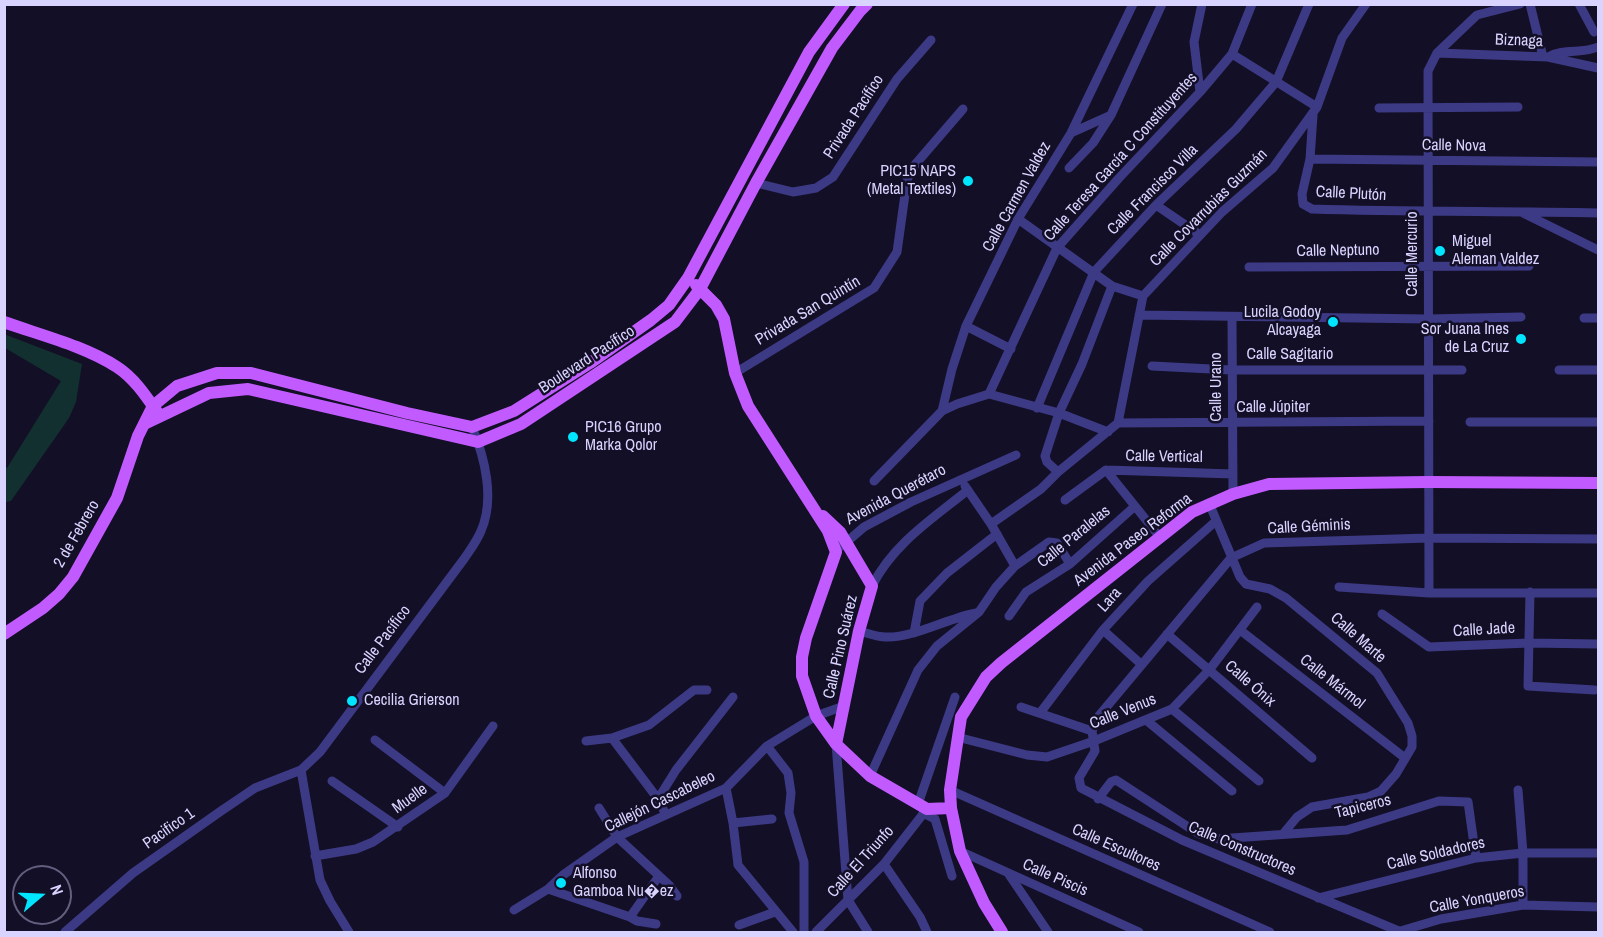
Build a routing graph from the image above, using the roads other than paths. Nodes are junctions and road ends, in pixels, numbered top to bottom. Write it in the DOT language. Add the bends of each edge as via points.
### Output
graph roads {
  1 [pos="844,4"];
  2 [pos="867,4"];
  3 [pos="1132,4"];
  4 [pos="1151,4"];
  5 [pos="1202,4"];
  6 [pos="1252,4"];
  7 [pos="1309,4"];
  8 [pos="1366,4"];
  9 [pos="1520,4"];
  10 [pos="1530,4"];
  11 [pos="1579,4"];
  12 [pos="1161,8"];
  13 [pos="1594,32"];
  14 [pos="930,40"];
  15 [pos="1599,47"];
  16 [pos="1437,53"];
  17 [pos="1232,54"];
  18 [pos="1545,57"];
  19 [pos="1599,68"];
  20 [pos="1276,82"];
  21 [pos="1200,92"];
  22 [pos="1427,107"];
  23 [pos="1518,107"];
  24 [pos="1379,108"];
  25 [pos="963,109"];
  26 [pos="1315,110"];
  27 [pos="1111,115"];
  28 [pos="1071,133"];
  29 [pos="1310,159"];
  30 [pos="1429,161"];
  31 [pos="1599,162"];
  32 [pos="1069,168"];
  33 [pos="756,183"];
  34 [pos="1155,205"];
  35 [pos="1520,211"];
  36 [pos="1428,213"];
  37 [pos="1599,213"];
  38 [pos="1018,219"];
  39 [pos="1200,235"];
  40 [pos="1057,248"];
  41 [pos="1599,250"];
  42 [pos="1428,265"];
  43 [pos="1529,266"];
  44 [pos="1248,267"];
  45 [pos="1094,272"];
  46 [pos="688,278"];
  47 [pos="1112,286"];
  48 [pos="700,289"];
  49 [pos="1143,296"];
  50 [pos="1139,315"];
  51 [pos="1232,317"];
  52 [pos="1521,317"];
  53 [pos="1584,318"];
  54 [pos="1599,318"];
  55 [pos="1428,319"];
  56 [pos="4,322"];
  57 [pos="966,326"];
  58 [pos="1011,349"];
  59 [pos="1152,366"];
  60 [pos="1231,370"];
  61 [pos="1429,370"];
  62 [pos="1462,370"];
  63 [pos="1559,370"];
  64 [pos="1599,370"];
  65 [pos="735,372"];
  66 [pos="989,394"];
  67 [pos="1037,408"];
  68 [pos="156,411"];
  69 [pos="942,411"];
  70 [pos="1059,413"];
  71 [pos="1429,421"];
  72 [pos="1470,422"];
  73 [pos="1599,422"];
  74 [pos="1119,423"];
  75 [pos="1232,423"];
  76 [pos="472,427"];
  77 [pos="1108,432"];
  78 [pos="478,442"];
  79 [pos="1016,454"];
  80 [pos="1106,470"];
  81 [pos="1058,472"];
  82 [pos="1233,474"];
  83 [pos="959,479"];
  84 [pos="874,481"];
  85 [pos="1429,482"];
  86 [pos="1599,483"];
  87 [pos="968,490"];
  88 [pos="1233,494"];
  89 [pos="1065,500"];
  90 [pos="1209,503"];
  91 [pos="1134,507"];
  92 [pos="818,514"];
  93 [pos="1216,521"];
  94 [pos="991,524"];
  95 [pos="997,534"];
  96 [pos="1159,536"];
  97 [pos="1429,537"];
  98 [pos="1599,539"];
  99 [pos="846,541"];
  100 [pos="836,552"];
  101 [pos="1231,558"];
  102 [pos="1070,564"];
  103 [pos="1015,566"];
  104 [pos="872,586"];
  105 [pos="1339,587"];
  106 [pos="1530,592"];
  107 [pos="1429,593"];
  108 [pos="1599,593"];
  109 [pos="1257,607"];
  110 [pos="979,612"];
  111 [pos="1382,614"];
  112 [pos="1009,616"];
  113 [pos="1103,630"];
  114 [pos="1240,630"];
  115 [pos="858,631"];
  116 [pos="914,633"];
  117 [pos="4,634"];
  118 [pos="1167,634"];
  119 [pos="1529,643"];
  120 [pos="1599,644"];
  121 [pos="1141,664"];
  122 [pos="1210,669"];
  123 [pos="707,690"];
  124 [pos="1595,690"];
  125 [pos="733,697"];
  126 [pos="955,697"];
  127 [pos="844,706"];
  128 [pos="1021,707"];
  129 [pos="1173,709"];
  130 [pos="1040,713"];
  131 [pos="816,716"];
  132 [pos="1146,720"];
  133 [pos="493,726"];
  134 [pos="1093,736"];
  135 [pos="957,737"];
  136 [pos="612,738"];
  137 [pos="375,740"];
  138 [pos="586,741"];
  139 [pos="836,744"];
  140 [pos="767,746"];
  141 [pos="1312,758"];
  142 [pos="1405,758"];
  143 [pos="302,770"];
  144 [pos="870,776"];
  145 [pos="332,781"];
  146 [pos="1259,781"];
  147 [pos="1079,783"];
  148 [pos="726,788"];
  149 [pos="950,790"];
  150 [pos="1518,790"];
  151 [pos="1232,791"];
  152 [pos="445,793"];
  153 [pos="658,799"];
  154 [pos="1098,799"];
  155 [pos="599,808"];
  156 [pos="951,808"];
  157 [pos="923,809"];
  158 [pos="666,815"];
  159 [pos="772,819"];
  160 [pos="733,823"];
  161 [pos="398,827"];
  162 [pos="1190,828"];
  163 [pos="1282,834"];
  164 [pos="617,837"];
  165 [pos="1182,840"];
  166 [pos="960,850"];
  167 [pos="1523,853"];
  168 [pos="1599,853"];
  169 [pos="315,856"];
  170 [pos="1476,858"];
  171 [pos="884,864"];
  172 [pos="1008,873"];
  173 [pos="659,876"];
  174 [pos="952,876"];
  175 [pos="548,889"];
  176 [pos="677,896"];
  177 [pos="1318,898"];
  178 [pos="848,900"];
  179 [pos="1523,905"];
  180 [pos="1599,908"];
  181 [pos="514,910"];
  182 [pos="775,912"];
  183 [pos="630,917"];
  184 [pos="1371,921"];
  185 [pos="656,924"];
  186 [pos="739,925"];
  187 [pos="1399,932"];
  188 [pos="65,933"];
  189 [pos="349,933"];
  190 [pos="793,933"];
  191 [pos="804,933"];
  192 [pos="816,933"];
  193 [pos="868,933"];
  194 [pos="927,933"];
  195 [pos="1002,933"];
  196 [pos="1048,933"];
  197 [pos="1139,933"];
  198 [pos="1270,933"];
  199 [pos="1371,933"];
  1 -- 46 [label="main road, Boulevard Pacífico" via="809,52"];
  2 -- 33 [label="main road, Boulevard Pacífico" via="832,48"];
  3 -- 28 [label="street, Calle Carmen Valdez"];
  4 -- 12 [label="street"];
  5 -- 21 [label="street" via="1194,42"];
  6 -- 17 [label="street, Calle Teresa García C Constituyentes"];
  7 -- 20 [label="street, Calle Francisco Villa"];
  8 -- 26 [label="street" via="1342,38"];
  9 -- 16 [label="street, Calle Mercurio" via="1477,15"];
  10 -- 18 [label="street"];
  11 -- 13 [label="street"];
  12 -- 27 [label="street"];
  14 -- 33 [label="street, Privada Pacífico" via="897,79 833,177 816,188 794,192"];
  15 -- 18 [label="street" via="1555,52"];
  16 -- 18 [label="street, Biznaga"];
  16 -- 22 [label="street, Calle Mercurio" via="1428,71"];
  17 -- 20 [label="street"];
  17 -- 21 [label="street, Calle Teresa García C Constituyentes"];
  18 -- 19 [label="street, Biznaga"];
  20 -- 26 [label="street"];
  20 -- 34 [label="street, Calle Francisco Villa" via="1236,129"];
  21 -- 40 [label="street, Calle Teresa García C Constituyentes"];
  22 -- 23 [label="street"];
  22 -- 24 [label="street"];
  22 -- 30 [label="street, Calle Mercurio"];
  25 -- 65 [label="street, Privada San Quintín" via="913,167 907,180 897,252 874,288"];
  26 -- 29 [label="street, Calle Plutón"];
  26 -- 39 [label="street, Calle Covarrubias Guzmán" via="1273,168"];
  27 -- 28 [label="street"];
  27 -- 32 [label="street" via="1093,143"];
  28 -- 38 [label="street, Calle Carmen Valdez"];
  29 -- 30 [label="street, Calle Nova"];
  29 -- 36 [label="street, Calle Plutón" via="1302,194 1303,204 1311,209"];
  30 -- 31 [label="street, Calle Nova"];
  30 -- 36 [label="street, Calle Mercurio"];
  33 -- 48 [label="main road, Boulevard Pacífico"];
  34 -- 39 [label="street"];
  34 -- 45 [label="street, Calle Francisco Villa"];
  35 -- 36 [label="street, Calle Plutón"];
  35 -- 37 [label="street, Calle Plutón"];
  35 -- 41 [label="street"];
  36 -- 42 [label="street, Calle Mercurio"];
  38 -- 40 [label="street"];
  38 -- 57 [label="street, Calle Carmen Valdez"];
  39 -- 49 [label="street, Calle Covarrubias Guzmán"];
  40 -- 45 [label="street"];
  40 -- 58 [label="street, Calle Teresa García C Constituyentes"];
  42 -- 43 [label="street, Calle Neptuno"];
  42 -- 44 [label="street, Calle Neptuno"];
  42 -- 55 [label="street, Calle Mercurio"];
  45 -- 47 [label="street"];
  45 -- 67 [label="street, Calle Francisco Villa"];
  46 -- 48 [label="main road"];
  46 -- 76 [label="main road, Boulevard Pacífico" via="669,305 590,363 514,411"];
  47 -- 49 [label="street"];
  47 -- 70 [label="street"];
  48 -- 65 [label="main road" via="724,319"];
  48 -- 78 [label="main road, Boulevard Pacífico" via="675,322 521,424"];
  49 -- 50 [label="street"];
  50 -- 51 [label="street"];
  50 -- 74 [label="street"];
  51 -- 55 [label="street"];
  51 -- 60 [label="street, Calle Urano"];
  52 -- 55 [label="street"];
  53 -- 54 [label="street"];
  55 -- 61 [label="street, Calle Mercurio"];
  56 -- 68 [label="main road" via="93,354 117,367"];
  57 -- 58 [label="street"];
  57 -- 69 [label="street, Calle Carmen Valdez"];
  58 -- 66 [label="street, Calle Teresa García C Constituyentes"];
  59 -- 60 [label="street, Calle Sagitario"];
  60 -- 61 [label="street, Calle Sagitario"];
  60 -- 75 [label="street, Calle Urano"];
  61 -- 62 [label="street, Calle Sagitario"];
  61 -- 71 [label="street, Calle Mercurio"];
  63 -- 64 [label="street"];
  65 -- 92 [label="main road" via="748,406"];
  66 -- 67 [label="street"];
  66 -- 69 [label="street"];
  67 -- 70 [label="street"];
  68 -- 76 [label="main road" via="177,386 217,373 251,373"];
  68 -- 78 [label="main road" via="209,393 248,389"];
  68 -- 117 [label="main road, 2 de Febrero" via="144,424 117,498 73,577 43,609"];
  69 -- 84 [label="street"];
  70 -- 77 [label="street"];
  70 -- 81 [label="street" via="1045,456"];
  71 -- 75 [label="street, Calle Júpiter"];
  71 -- 85 [label="street, Calle Mercurio"];
  72 -- 73 [label="street"];
  74 -- 75 [label="street, Calle Júpiter"];
  74 -- 77 [label="street"];
  75 -- 82 [label="street, Calle Urano"];
  76 -- 78 [label="street, Calle Pacífico"];
  77 -- 81 [label="street"];
  78 -- 143 [label="street, Calle Pacífico" via="487,480 485,519 478,537 333,736"];
  79 -- 83 [label="street, Avenida Querétaro"];
  80 -- 82 [label="street, Calle Vertical"];
  80 -- 89 [label="street"];
  80 -- 91 [label="street, Calle Vertical"];
  81 -- 94 [label="street" via="1041,489"];
  82 -- 88 [label="street, Calle Urano"];
  83 -- 87 [label="street"];
  83 -- 99 [label="street, Avenida Querétaro" via="864,527"];
  85 -- 86 [label="main road, Avenida Paseo Reforma"];
  85 -- 88 [label="main road, Avenida Paseo Reforma" via="1269,484"];
  85 -- 97 [label="street, Calle Mercurio"];
  87 -- 94 [label="street"];
  87 -- 104 [label="street, Calle Pino Suárez" via="909,536"];
  88 -- 90 [label="main road, Avenida Paseo Reforma"];
  90 -- 93 [label="street, Calle Marte"];
  90 -- 96 [label="main road, Avenida Paseo Reforma"];
  91 -- 96 [label="street, Calle Vertical"];
  91 -- 102 [label="street, Calle Paralelas"];
  92 -- 99 [label="main road" via="827,518"];
  92 -- 100 [label="main road"];
  93 -- 101 [label="street, Calle Marte"];
  93 -- 113 [label="street, Lara" via="1148,581"];
  94 -- 95 [label="street"];
  95 -- 103 [label="street"];
  95 -- 116 [label="street" via="947,573 920,601"];
  96 -- 135 [label="main road, Avenida Paseo Reforma" via="986,677 961,717"];
  97 -- 98 [label="street, Calle Géminis"];
  97 -- 101 [label="street, Calle Géminis" via="1264,543"];
  97 -- 107 [label="street, Calle Mercurio"];
  99 -- 100 [label="street, Avenida Querétaro"];
  99 -- 104 [label="main road"];
  100 -- 131 [label="main road, Avenida Querétaro" via="802,657 802,676"];
  101 -- 118 [label="street, Calle Géminis"];
  101 -- 142 [label="street, Calle Marte" via="1246,584 1270,589 1286,598 1377,673 1408,723 1412,747"];
  102 -- 103 [label="street" via="1053,542"];
  102 -- 112 [label="street, Calle Paralelas" via="1026,592"];
  103 -- 110 [label="street"];
  104 -- 115 [label="main road, Calle Pino Suárez"];
  105 -- 107 [label="street"];
  106 -- 107 [label="street"];
  106 -- 108 [label="street"];
  106 -- 119 [label="street"];
  109 -- 114 [label="street, Calle Venus"];
  110 -- 116 [label="street"];
  110 -- 144 [label="street" via="937,646 918,670"];
  111 -- 119 [label="street, Calle Jade" via="1429,647"];
  113 -- 121 [label="street"];
  113 -- 130 [label="street, Lara"];
  114 -- 122 [label="street, Calle Venus"];
  114 -- 142 [label="street, Calle Mármol"];
  115 -- 116 [label="street" via="886,637"];
  115 -- 127 [label="main road, Calle Pino Suárez"];
  118 -- 121 [label="street, Calle Géminis"];
  118 -- 122 [label="street, Calle Ónix"];
  119 -- 120 [label="street, Calle Jade"];
  119 -- 124 [label="street" via="1528,686"];
  121 -- 134 [label="street, Calle Géminis" via="1098,717"];
  122 -- 129 [label="street, Calle Venus"];
  122 -- 141 [label="street, Calle Ónix"];
  123 -- 136 [label="street" via="694,690 649,725"];
  125 -- 153 [label="street"];
  126 -- 157 [label="street, Calle El Triunfo"];
  127 -- 131 [label="street, Callejón Cascabeleo"];
  127 -- 139 [label="main road, Calle Pino Suárez"];
  128 -- 130 [label="street"];
  129 -- 132 [label="street, Calle Venus"];
  129 -- 146 [label="street"];
  130 -- 134 [label="street"];
  131 -- 139 [label="main road, Avenida Querétaro"];
  131 -- 140 [label="street, Callejón Cascabeleo"];
  132 -- 134 [label="street, Calle Venus"];
  132 -- 151 [label="street"];
  133 -- 152 [label="street, Muelle"];
  134 -- 135 [label="street, Calle Venus" via="1047,757"];
  134 -- 147 [label="street, Calle Géminis" via="1095,751"];
  135 -- 149 [label="main road, Avenida Paseo Reforma"];
  136 -- 138 [label="street"];
  136 -- 153 [label="street"];
  137 -- 152 [label="street"];
  139 -- 144 [label="main road, Avenida Querétaro"];
  139 -- 178 [label="street"];
  140 -- 148 [label="street, Callejón Cascabeleo"];
  140 -- 191 [label="street" via="788,773 789,813 804,862"];
  142 -- 163 [label="street, Calle Marte" via="1382,791 1312,807"];
  143 -- 169 [label="street"];
  143 -- 188 [label="street, Pacifico 1" via="255,788 221,810 133,873"];
  144 -- 157 [label="main road, Avenida Querétaro"];
  145 -- 161 [label="street"];
  147 -- 154 [label="street, Calle Constructores"];
  148 -- 158 [label="street, Callejón Cascabeleo"];
  148 -- 160 [label="street"];
  149 -- 156 [label="main road, Avenida Paseo Reforma"];
  149 -- 198 [label="street, Calle Escultores"];
  150 -- 167 [label="street"];
  152 -- 161 [label="street, Muelle"];
  153 -- 158 [label="street"];
  154 -- 162 [label="street, Tapiceros" via="1116,780"];
  154 -- 165 [label="street, Calle Constructores"];
  155 -- 164 [label="street"];
  156 -- 157 [label="main road"];
  156 -- 166 [label="main road, Avenida Paseo Reforma"];
  157 -- 171 [label="street, Calle El Triunfo"];
  157 -- 174 [label="street" via="934,819"];
  158 -- 164 [label="street, Callejón Cascabeleo"];
  159 -- 160 [label="street"];
  160 -- 182 [label="street" via="738,865"];
  161 -- 169 [label="street, Muelle" via="356,849"];
  162 -- 163 [label="street, Tapiceros" via="1218,839"];
  162 -- 165 [label="street"];
  163 -- 170 [label="street, Tapiceros" via="1347,830 1440,801 1468,802"];
  164 -- 173 [label="street"];
  164 -- 175 [label="street, Callejón Cascabeleo"];
  165 -- 177 [label="street, Calle Constructores"];
  166 -- 172 [label="street, Calle Piscis"];
  166 -- 195 [label="main road, Avenida Paseo Reforma"];
  167 -- 168 [label="street, Calle Soldadores"];
  167 -- 170 [label="street, Calle Soldadores"];
  167 -- 179 [label="street"];
  169 -- 189 [label="street" via="320,880"];
  170 -- 177 [label="street, Calle Soldadores"];
  171 -- 178 [label="street, Calle El Triunfo"];
  171 -- 194 [label="street"];
  172 -- 196 [label="street"];
  172 -- 197 [label="street, Calle Piscis"];
  173 -- 176 [label="street"];
  173 -- 183 [label="street"];
  175 -- 181 [label="street, Callejón Cascabeleo"];
  175 -- 183 [label="street"];
  177 -- 184 [label="street, Calle Constructores"];
  178 -- 192 [label="street, Calle El Triunfo"];
  178 -- 193 [label="street"];
  179 -- 180 [label="street, Calle Yonqueros"];
  179 -- 187 [label="street, Calle Yonqueros" via="1441,919"];
  182 -- 186 [label="street"];
  182 -- 190 [label="street"];
  183 -- 185 [label="street"];
  184 -- 187 [label="street, Calle Constructores"];
  184 -- 199 [label="street"];
}
